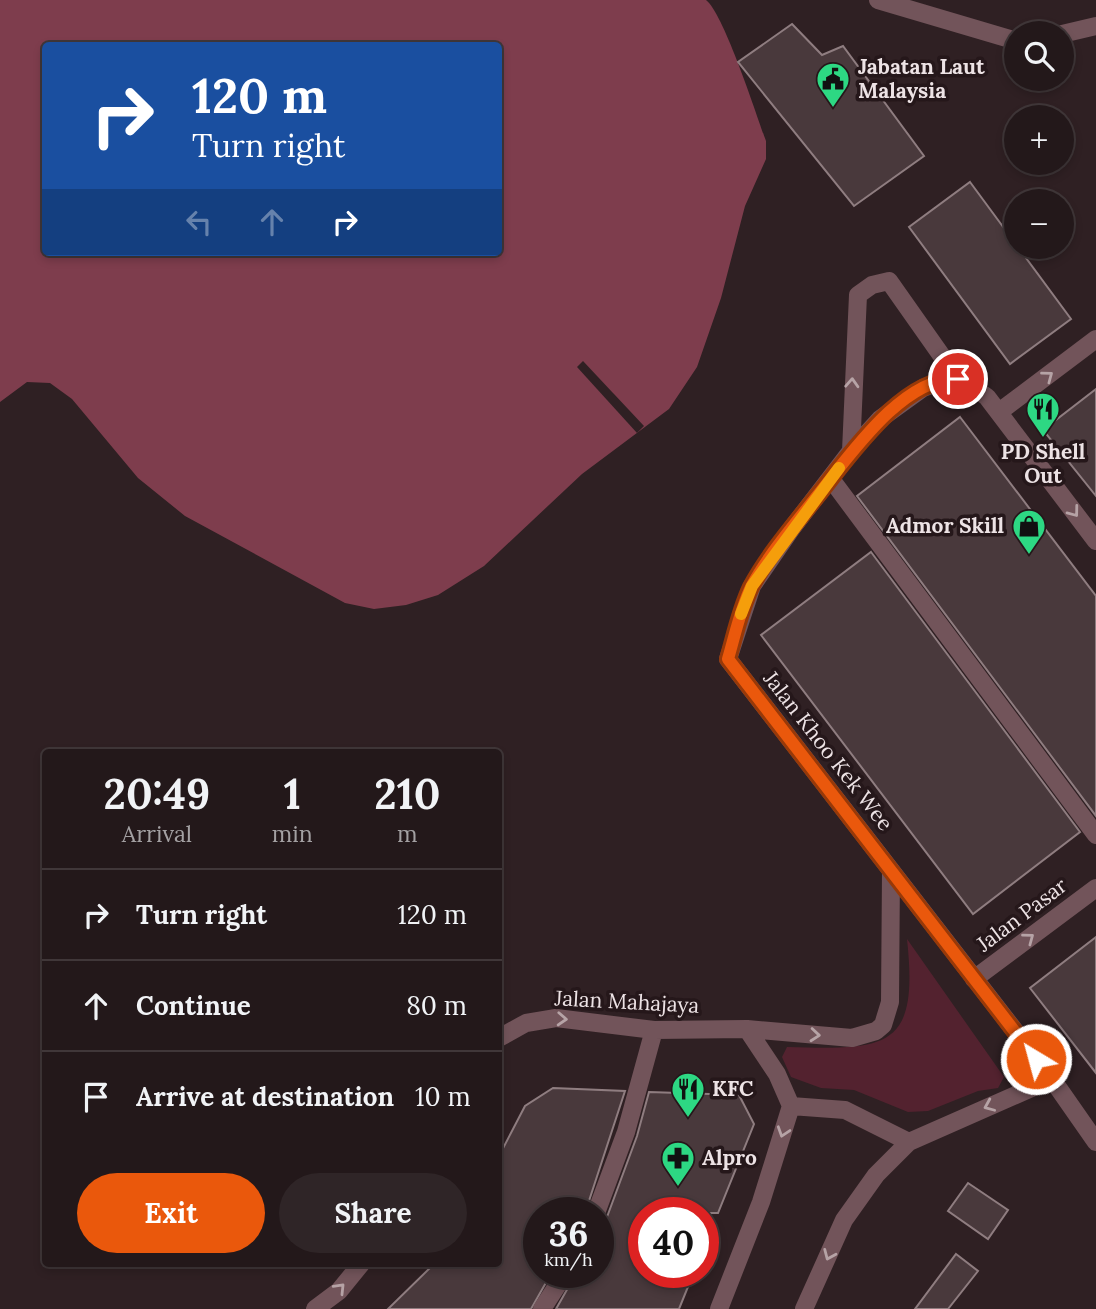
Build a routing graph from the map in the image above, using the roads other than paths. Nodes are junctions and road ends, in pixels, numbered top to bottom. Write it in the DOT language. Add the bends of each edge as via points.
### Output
graph roads {
  1 [pos="878,0"];
  2 [pos="1096,26"];
  3 [pos="1074,31"];
  4 [pos="1004,37"];
  5 [pos="1096,339"];
  6 [pos="958,379"];
  7 [pos="999,412"];
  8 [pos="850,451"];
  9 [pos="831,479"];
  10 [pos="1096,541"];
  11 [pos="1096,835"];
  12 [pos="891,870"];
  13 [pos="1096,888"];
  14 [pos="974,979"];
  15 [pos="747,1029"];
  16 [pos="654,1030"];
  17 [pos="502,1036"];
  18 [pos="1052,1079"];
  19 [pos="792,1105"];
  20 [pos="909,1142"];
  21 [pos="1096,1142"];
  22 [pos="602,1197"];
  23 [pos="359,1267"];
  24 [pos="556,1288"];
  25 [pos="315,1309"];
  26 [pos="542,1309"];
  27 [pos="719,1309"];
  28 [pos="804,1309"];
  1 -- 4 [label="street"];
  2 -- 3 [label="street"];
  7 -- 5 [label="street, one-way"];
  6 -- 7 [label="street" via="987,397"];
  6 -- 8 [label="street, Jalan Khoo Kek Wee" via="923,388 880,419"];
  8 -- 6 [label="street, one-way" via="859,295 872,285 889,281"];
  7 -- 10 [label="street, one-way"];
  8 -- 9 [label="street, Jalan Khoo Kek Wee"];
  9 -- 11 [label="street"];
  9 -- 12 [label="street, Jalan Khoo Kek Wee" via="752,586 728,659"];
  12 -- 14 [label="street, Jalan Khoo Kek Wee"];
  15 -- 12 [label="street, Jalan Mahajaya, one-way" via="852,1038 883,1025 890,1002"];
  14 -- 13 [label="street, Jalan Pasar, one-way"];
  14 -- 18 [label="street, Jalan Khoo Kek Wee"];
  15 -- 16 [label="street, Jalan Mahajaya"];
  15 -- 19 [label="street"];
  17 -- 16 [label="street, Jalan Mahajaya, one-way" via="526,1023 556,1018"];
  16 -- 22 [label="street" via="626,1132"];
  18 -- 20 [label="street, one-way"];
  18 -- 21 [label="street, Jalan Khoo Kek Wee"];
  19 -- 20 [label="street" via="845,1110"];
  19 -- 27 [label="street, one-way"];
  20 -- 28 [label="street, one-way" via="876,1175 844,1220"];
  25 -- 23 [label="street, one-way" via="339,1291"];
  24 -- 26 [label="street"];
}
